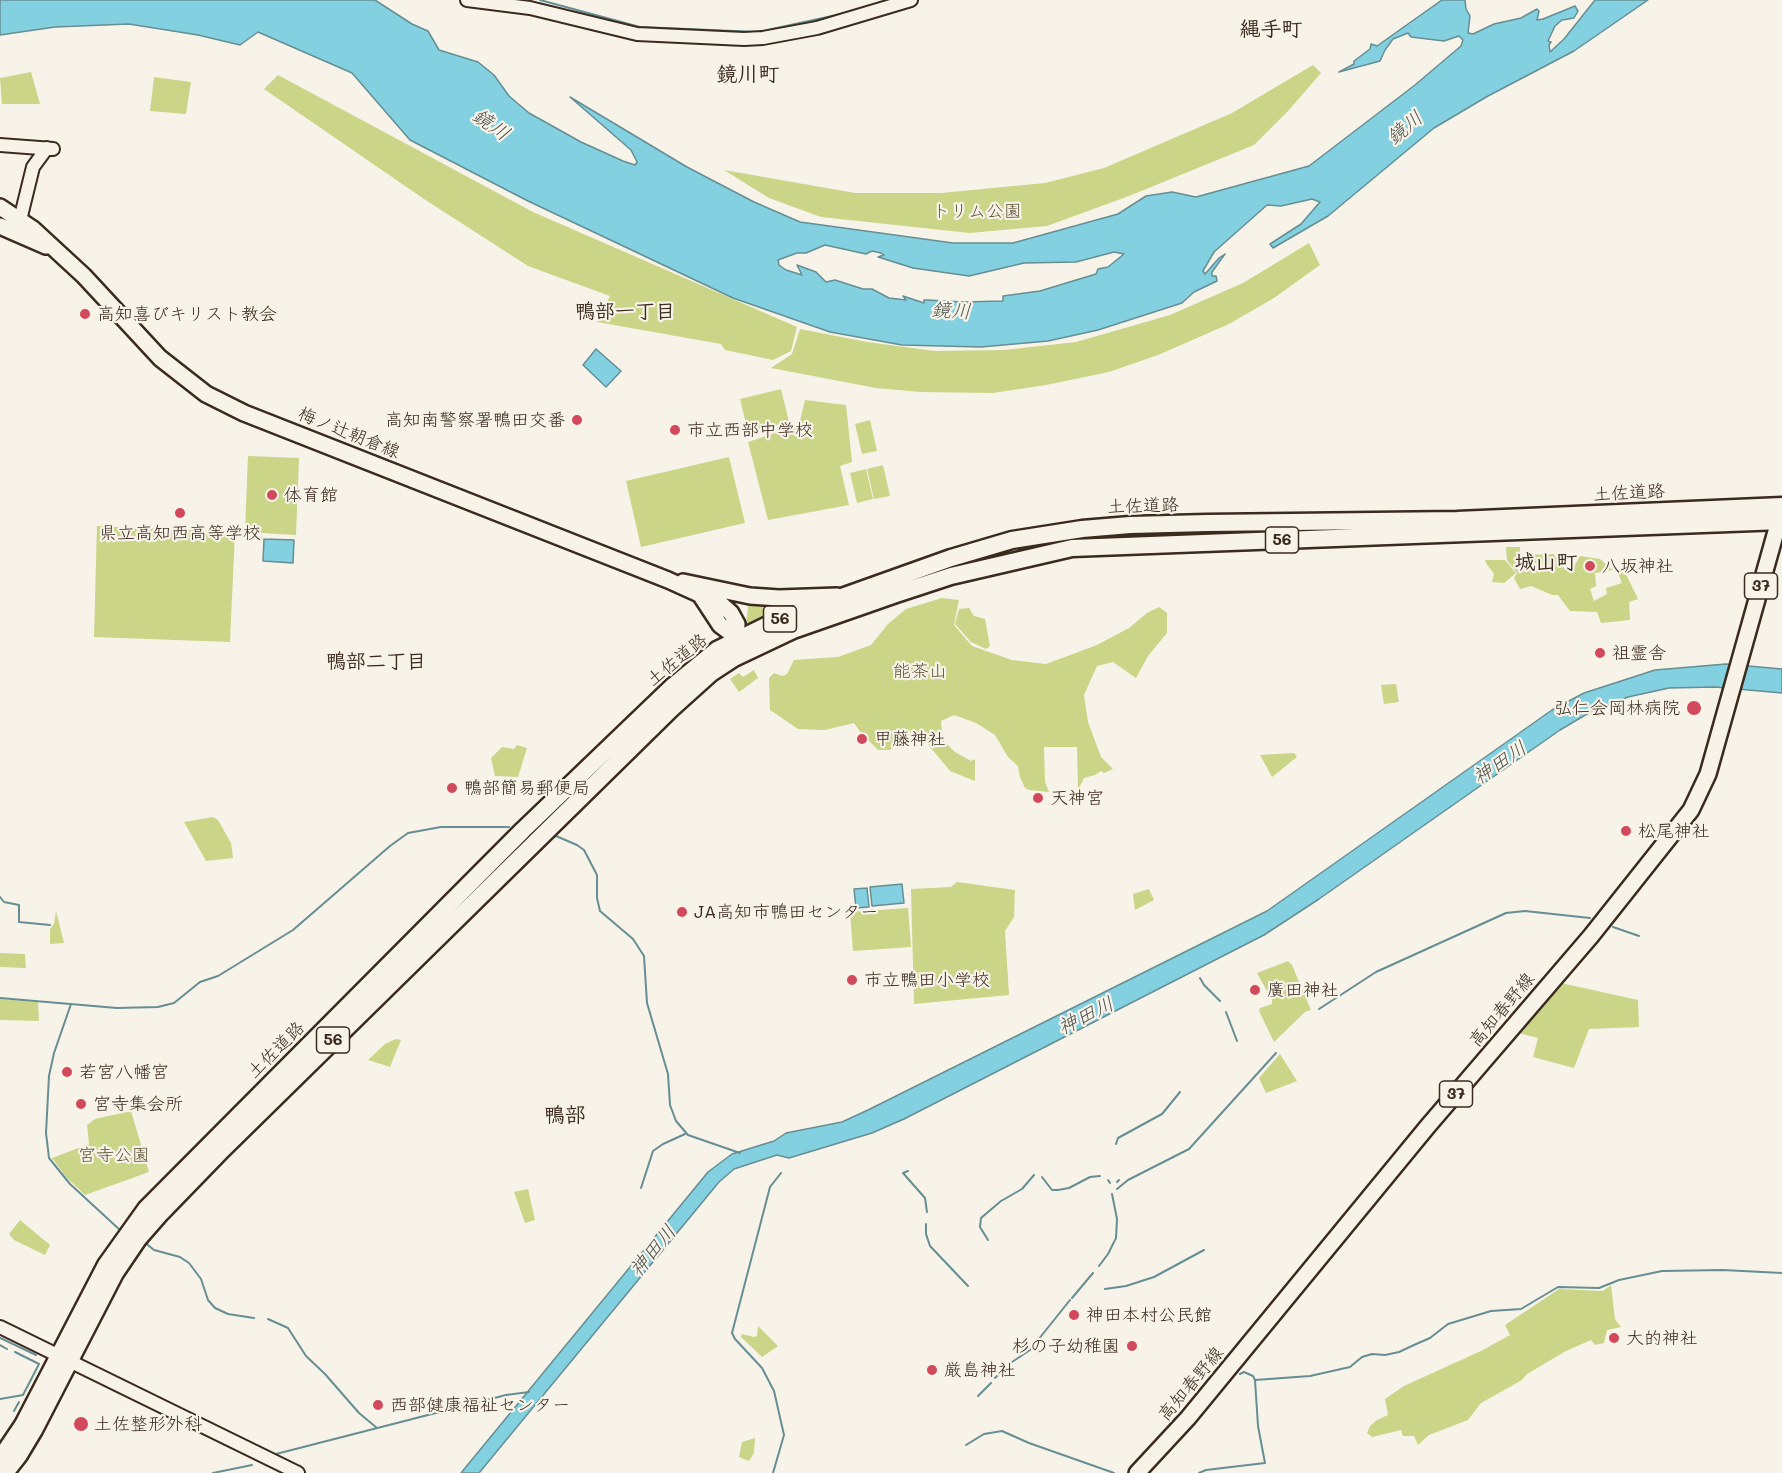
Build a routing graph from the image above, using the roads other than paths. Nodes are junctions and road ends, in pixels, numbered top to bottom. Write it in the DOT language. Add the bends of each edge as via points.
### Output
graph roads {
  1 [pos="467,0"];
  2 [pos="911,0"];
  3 [pos="0,145"];
  4 [pos="0,207"];
  5 [pos="0,218"];
  6 [pos="0,226"];
  7 [pos="27,229"];
  8 [pos="1781,514"];
  9 [pos="668,580"];
  10 [pos="845,595"];
  11 [pos="701,596"];
  12 [pos="720,625"];
  13 [pos="793,630"];
  14 [pos="738,638"];
  15 [pos="717,650"];
  16 [pos="734,658"];
  17 [pos="0,1328"];
  18 [pos="63,1359"];
  19 [pos="0,1459"];
  20 [pos="5,1473"];
  21 [pos="298,1473"];
  22 [pos="1137,1473"];
  1 -- 2 [label="street" via="530,8 637,34 744,39 817,28"];
  3 -- 7 [label="street" via="51,148 33,167"];
  4 -- 7 [label="main road, 梅ノ辻朝倉線"];
  5 -- 7 [label="main road"];
  6 -- 7 [label="main road, 梅ノ辻朝倉線"];
  7 -- 9 [label="main road, 梅ノ辻朝倉線" via="59,253 160,358 206,394 244,413"];
  8 -- 10 [label="highway, 土佐道路 / 56" via="1207,523 1082,529 1012,540"];
  8 -- 13 [label="highway, 土佐道路 / 56" via="1072,548 951,576"];
  8 -- 22 [label="main road, 高知春野線 / 37" via="1708,774 1687,815 1591,936 1428,1126 1188,1418"];
  9 -- 10 [label="main road, 梅ノ辻朝倉線" via="750,596"];
  9 -- 11 [label="main road, 梅ノ辻朝倉線"];
  10 -- 14 [label="highway, 土佐道路 / 56"];
  11 -- 12 [label="main road"];
  11 -- 14 [label="main road, 梅ノ辻朝倉線" via="721,604 730,613 737,624"];
  12 -- 14 [label="main road"];
  12 -- 15 [label="main road"];
  13 -- 14 [label="main road" via="762,638"];
  13 -- 16 [label="highway, 土佐道路 / 56"];
  14 -- 15 [label="highway, 土佐道路 / 56"];
  14 -- 16 [label="main road"];
  15 -- 18 [label="highway, 土佐道路 / 56" via="664,694 523,830 162,1191 106,1265"];
  16 -- 18 [label="highway, 土佐道路 / 56" via="711,673 654,725 172,1201 138,1239"];
  17 -- 18 [label="street"];
  18 -- 19 [label="highway, 土佐道路 / 56"];
  18 -- 20 [label="highway, 土佐道路 / 56" via="34,1430"];
  18 -- 21 [label="street"];
}
